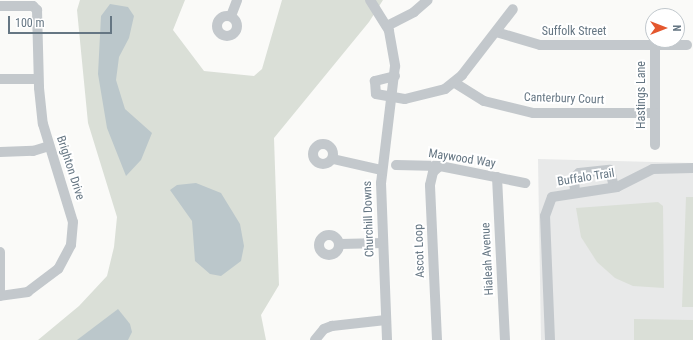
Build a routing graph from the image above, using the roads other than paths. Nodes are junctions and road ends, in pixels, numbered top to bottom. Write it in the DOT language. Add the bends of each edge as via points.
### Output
graph roads {
  1 [pos="236,0"];
  2 [pos="370,0"];
  3 [pos="428,0"];
  4 [pos="31,3"];
  5 [pos="0,6"];
  6 [pos="513,9"];
  7 [pos="231,16"];
  8 [pos="386,26"];
  9 [pos="496,32"];
  10 [pos="645,45"];
  11 [pos="655,48"];
  12 [pos="395,76"];
  13 [pos="0,79"];
  14 [pos="38,79"];
  15 [pos="454,83"];
  16 [pos="392,98"];
  17 [pos="655,113"];
  18 [pos="655,145"];
  19 [pos="49,146"];
  20 [pos="0,152"];
  21 [pos="333,159"];
  22 [pos="396,165"];
  23 [pos="440,166"];
  24 [pos="693,168"];
  25 [pos="381,170"];
  26 [pos="497,177"];
  27 [pos="525,183"];
  28 [pos="614,187"];
  29 [pos="575,192"];
  30 [pos="383,243"];
  31 [pos="340,244"];
  32 [pos="0,252"];
  33 [pos="0,296"];
  34 [pos="386,320"];
  35 [pos="315,340"];
  36 [pos="387,340"];
  37 [pos="438,340"];
  38 [pos="505,340"];
  39 [pos="550,340"];
  1 -- 7 [label="street"];
  2 -- 8 [label="street, Churchill Downs"];
  3 -- 8 [label="street" via="414,12"];
  4 -- 5 [label="street"];
  4 -- 14 [label="street, Brighton Drive" via="37,10"];
  6 -- 9 [label="street"];
  8 -- 12 [label="street, Churchill Downs" via="394,54"];
  9 -- 10 [label="street, Suffolk Street" via="540,45"];
  9 -- 15 [label="street"];
  11 -- 17 [label="street, Hastings Lane"];
  12 -- 16 [label="street, Churchill Downs"];
  12 -- 16 [label="street" via="379,78 373,85 380,97"];
  13 -- 14 [label="street"];
  14 -- 19 [label="street, Brighton Drive"];
  15 -- 16 [label="street" via="426,96"];
  15 -- 17 [label="street, Canterbury Court" via="484,101 529,112"];
  16 -- 25 [label="street, Churchill Downs"];
  17 -- 18 [label="street, Hastings Lane"];
  19 -- 20 [label="street" via="33,151"];
  19 -- 33 [label="street, Brighton Drive" via="72,214 71,246 58,269 34,288 20,295"];
  21 -- 25 [label="street"];
  22 -- 23 [label="street, Maywood Way"];
  23 -- 26 [label="street, Maywood Way"];
  23 -- 37 [label="street, Ascot Loop" via="433,172 430,185"];
  24 -- 28 [label="street, Buffalo Trail" via="653,168"];
  25 -- 30 [label="street, Churchill Downs"];
  26 -- 27 [label="street, Maywood Way"];
  26 -- 38 [label="street, Hialeah Avenue"];
  28 -- 29 [label="street, Buffalo Trail"];
  28 -- 29 [label="street" via="610,170 586,172 574,175"];
  29 -- 39 [label="street, Buffalo Trail" via="552,197 545,210"];
  30 -- 31 [label="street"];
  30 -- 34 [label="street, Churchill Downs"];
  32 -- 33 [label="street"];
  34 -- 35 [label="street" via="332,326 324,329"];
  34 -- 36 [label="street, Churchill Downs"];
}
